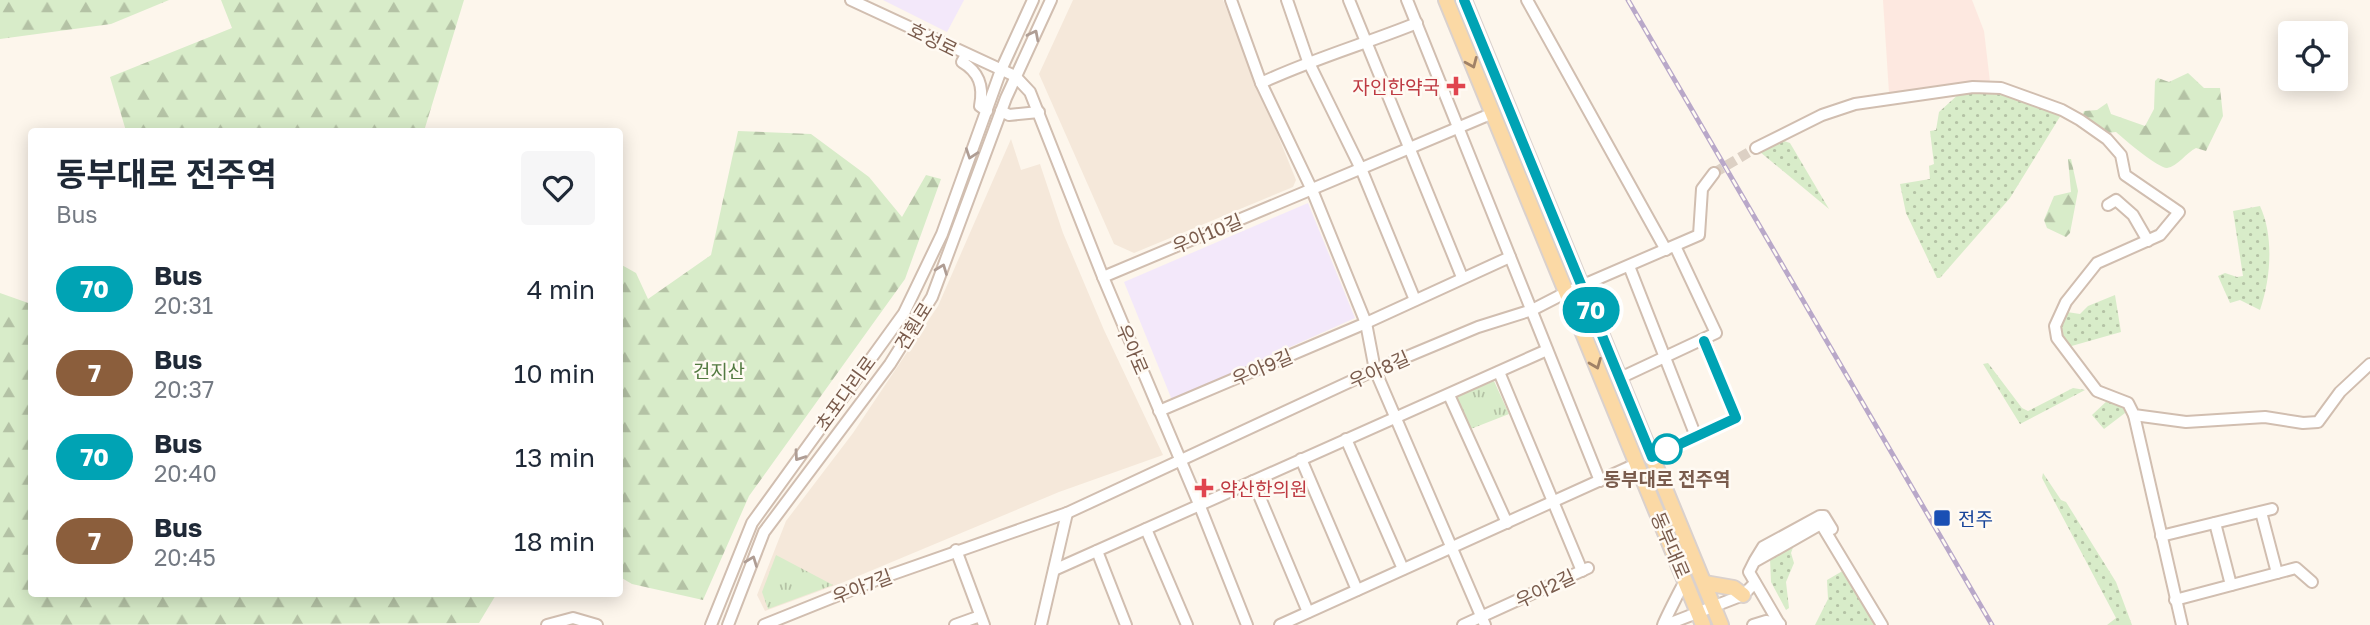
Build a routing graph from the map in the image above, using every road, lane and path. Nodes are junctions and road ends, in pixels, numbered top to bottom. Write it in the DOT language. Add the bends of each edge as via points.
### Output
graph roads {
  1 [pos="851,0"];
  2 [pos="1033,0"];
  3 [pos="1051,0"];
  4 [pos="1231,0"];
  5 [pos="1287,0"];
  6 [pos="1349,0"];
  7 [pos="1407,0"];
  8 [pos="1446,0"];
  9 [pos="1464,0"];
  10 [pos="1527,0"];
  11 [pos="1417,23"];
  12 [pos="1367,43"];
  13 [pos="965,55"];
  14 [pos="1308,61"];
  15 [pos="1001,70"];
  16 [pos="1015,76"];
  17 [pos="1261,83"];
  18 [pos="987,111"];
  19 [pos="1001,111"];
  20 [pos="1039,113"];
  21 [pos="1493,113"];
  22 [pos="1460,129"];
  23 [pos="1756,148"];
  24 [pos="1410,150"];
  25 [pos="1362,171"];
  26 [pos="1714,173"];
  27 [pos="1312,190"];
  28 [pos="2108,205"];
  29 [pos="2148,241"];
  30 [pos="1670,248"];
  31 [pos="1510,257"];
  32 [pos="1629,267"];
  33 [pos="1102,277"];
  34 [pos="1462,277"];
  35 [pos="1581,286"];
  36 [pos="1567,292"];
  37 [pos="1415,300"];
  38 [pos="1532,310"];
  39 [pos="1366,323"];
  40 [pos="1704,341"];
  41 [pos="1547,350"];
  42 [pos="1665,357"];
  43 [pos="2370,364"];
  44 [pos="1375,370"];
  45 [pos="1499,372"];
  46 [pos="1619,378"];
  47 [pos="1449,395"];
  48 [pos="1159,411"];
  49 [pos="2134,415"];
  50 [pos="1395,416"];
  51 [pos="1695,434"];
  52 [pos="1346,439"];
  53 [pos="1652,457"];
  54 [pos="1179,459"];
  55 [pos="1301,459"];
  56 [pos="1636,464"];
  57 [pos="1253,481"];
  58 [pos="1600,481"];
  59 [pos="1554,501"];
  60 [pos="1199,504"];
  61 [pos="1067,513"];
  62 [pos="1507,523"];
  63 [pos="2215,523"];
  64 [pos="1146,529"];
  65 [pos="2161,536"];
  66 [pos="1451,548"];
  67 [pos="956,550"];
  68 [pos="1097,551"];
  69 [pos="1754,562"];
  70 [pos="1403,569"];
  71 [pos="1054,570"];
  72 [pos="2277,573"];
  73 [pos="1686,580"];
  74 [pos="2312,582"];
  75 [pos="1704,583"];
  76 [pos="1755,583"];
  77 [pos="2231,585"];
  78 [pos="1357,590"];
  79 [pos="1743,595"];
  80 [pos="2175,600"];
  81 [pos="1714,608"];
  82 [pos="1308,612"];
  83 [pos="1701,619"];
  84 [pos="982,620"];
  85 [pos="1483,621"];
  86 [pos="574,622"];
  87 [pos="768,624"];
  88 [pos="547,625"];
  89 [pos="597,625"];
  90 [pos="711,625"];
  91 [pos="728,625"];
  92 [pos="955,625"];
  93 [pos="1041,625"];
  94 [pos="1126,625"];
  95 [pos="1187,625"];
  96 [pos="1247,625"];
  97 [pos="1280,625"];
  98 [pos="1463,625"];
  99 [pos="1666,625"];
  100 [pos="1721,625"];
  101 [pos="1753,625"];
  102 [pos="1780,625"];
  103 [pos="1882,625"];
  104 [pos="1889,625"];
  105 [pos="2182,625"];
  1 -- 13 [label="street, 호성로"];
  2 -- 15 [label="street, 초포다리로"];
  16 -- 3 [label="street, 견훤로, one-way"];
  4 -- 17 [label="street"];
  5 -- 14 [label="street"];
  6 -- 12 [label="street"];
  7 -- 11 [label="street"];
  8 -- 21 [label="main road, 동부대로, one-way"];
  9 -- 35 [label="main road, 동부대로"];
  10 -- 30 [label="street"];
  11 -- 12 [label="street"];
  11 -- 22 [label="street"];
  12 -- 14 [label="street"];
  12 -- 24 [label="street"];
  13 -- 15 [label="street, 호성로"];
  13 -- 18 [label="street" via="962,62 975,69 982,88 980,106"];
  14 -- 17 [label="street"];
  14 -- 25 [label="street"];
  15 -- 16 [label="street, 호성로"];
  15 -- 18 [label="street, 초포다리로"];
  16 -- 19 [label="street, 견훤로"];
  16 -- 20 [label="street, 우아로" via="1030,92"];
  17 -- 27 [label="street"];
  18 -- 90 [label="street, 초포다리로, one-way" via="942,234 904,313 752,523"];
  19 -- 20 [label="street" via="1009,116"];
  91 -- 19 [label="street, 견훤로, one-way" via="764,532 890,364 932,297"];
  20 -- 33 [label="street, 우아로"];
  21 -- 22 [label="street, 우아10길"];
  21 -- 36 [label="main road, 동부대로"];
  22 -- 24 [label="street, 우아10길"];
  22 -- 31 [label="street"];
  23 -- 29 [label="street" via="1854,104 1973,87 2001,88 2080,120 2121,155 2125,176 2179,212 2160,235"];
  24 -- 25 [label="street, 우아10길"];
  24 -- 34 [label="street"];
  25 -- 27 [label="street, 우아10길"];
  25 -- 37 [label="street"];
  26 -- 30 [label="street, 우아8길" via="1703,189 1699,235"];
  27 -- 33 [label="street, 우아10길"];
  27 -- 39 [label="street"];
  28 -- 29 [label="street" via="2116,200 2133,215"];
  29 -- 49 [label="street" via="2097,263 2066,302 2055,326 2057,338 2097,391 2128,403"];
  30 -- 32 [label="street, 우아8길"];
  30 -- 40 [label="street" via="1716,333"];
  31 -- 34 [label="street, 우아9길"];
  31 -- 38 [label="street"];
  32 -- 35 [label="street, 우아8길"];
  32 -- 42 [label="street"];
  33 -- 48 [label="street, 우아로"];
  34 -- 37 [label="street, 우아9길"];
  35 -- 36 [label="street, 우아8길"];
  35 -- 46 [label="main road, 동부대로"];
  36 -- 38 [label="street, 우아8길"];
  36 -- 56 [label="main road, 동부대로, one-way"];
  37 -- 39 [label="street, 우아9길"];
  38 -- 41 [label="street"];
  38 -- 44 [label="street, 우아8길"];
  39 -- 44 [label="street"];
  39 -- 48 [label="street, 우아9길"];
  40 -- 42 [label="street"];
  40 -- 51 [label="street" via="1736,418"];
  41 -- 45 [label="street"];
  41 -- 58 [label="street"];
  42 -- 46 [label="street"];
  42 -- 51 [label="street"];
  43 -- 49 [label="street" via="2340,392 2318,422 2265,417 2186,422"];
  44 -- 50 [label="street"];
  44 -- 54 [label="street, 우아8길"];
  45 -- 47 [label="street"];
  45 -- 59 [label="street"];
  46 -- 53 [label="main road, 동부대로"];
  47 -- 50 [label="street"];
  47 -- 62 [label="street"];
  48 -- 54 [label="street, 우아로"];
  49 -- 65 [label="street"];
  50 -- 52 [label="street"];
  50 -- 66 [label="street"];
  51 -- 53 [label="street"];
  52 -- 55 [label="street"];
  52 -- 70 [label="street"];
  53 -- 75 [label="main road, 동부대로"];
  54 -- 60 [label="street, 우아로"];
  54 -- 61 [label="street, 우아7길"];
  55 -- 57 [label="street"];
  55 -- 78 [label="street"];
  56 -- 58 [label="street"];
  56 -- 73 [label="main road, 동부대로"];
  57 -- 60 [label="street"];
  57 -- 82 [label="street"];
  58 -- 59 [label="street"];
  59 -- 62 [label="street"];
  59 -- 85 [label="street, 우아2길" via="1585,569"];
  60 -- 64 [label="street"];
  60 -- 96 [label="street, 우아로"];
  61 -- 67 [label="street, 우아7길"];
  61 -- 71 [label="street"];
  62 -- 66 [label="street"];
  63 -- 65 [label="street"];
  63 -- 72 [label="street" via="2266,510"];
  63 -- 77 [label="street"];
  64 -- 68 [label="street"];
  64 -- 95 [label="street"];
  65 -- 80 [label="street"];
  66 -- 70 [label="street"];
  66 -- 85 [label="street"];
  67 -- 84 [label="street"];
  67 -- 87 [label="street, 우아7길"];
  68 -- 71 [label="street"];
  68 -- 94 [label="street"];
  69 -- 76 [label="street" via="1749,572"];
  69 -- 103 [label="street" via="1821,524"];
  69 -- 104 [label="street" via="1763,547 1824,516"];
  70 -- 78 [label="street"];
  71 -- 93 [label="street"];
  72 -- 74 [label="street" via="2296,568"];
  72 -- 77 [label="street"];
  73 -- 83 [label="main road, 동부대로"];
  73 -- 99 [label="street" via="1679,587"];
  75 -- 79 [label="main road" via="1734,588"];
  75 -- 81 [label="main road, 동부대로"];
  76 -- 79 [label="street"];
  76 -- 102 [label="street"];
  77 -- 80 [label="street"];
  78 -- 82 [label="street"];
  79 -- 81 [label="street"];
  80 -- 105 [label="street"];
  81 -- 83 [label="street"];
  81 -- 100 [label="main road, 동부대로"];
  82 -- 97 [label="street"];
  83 -- 99 [label="street"];
  84 -- 92 [label="street"];
  85 -- 98 [label="street, 우아2길"];
  86 -- 88 [label="street"];
  86 -- 89 [label="street"];
  101 -- 102 [label="street" via="1766,621"];
}
